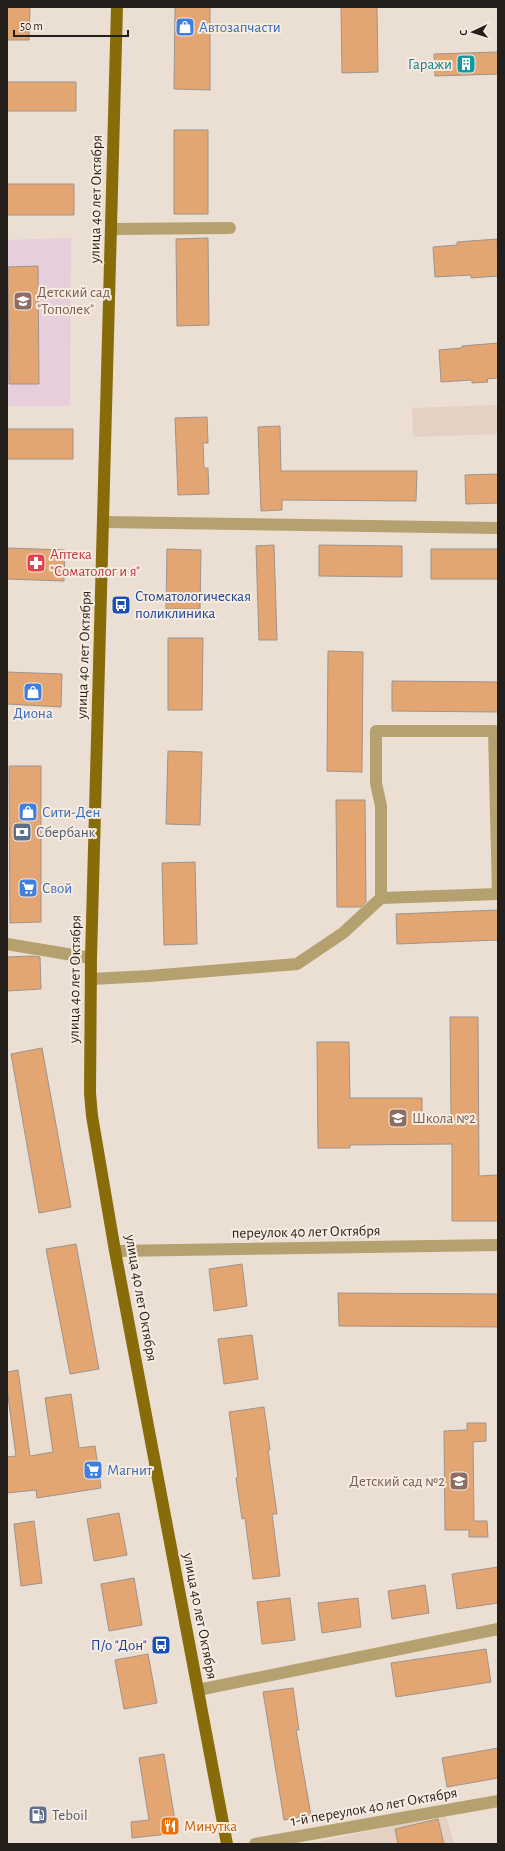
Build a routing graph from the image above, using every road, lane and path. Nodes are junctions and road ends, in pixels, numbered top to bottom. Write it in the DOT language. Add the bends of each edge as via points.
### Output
graph roads {
  1 [pos="117,7"];
  2 [pos="230,228"];
  3 [pos="112,229"];
  4 [pos="104,522"];
  5 [pos="498,528"];
  6 [pos="496,731"];
  7 [pos="498,894"];
  8 [pos="381,898"];
  9 [pos="7,944"];
  10 [pos="91,958"];
  11 [pos="91,979"];
  12 [pos="498,1245"];
  13 [pos="115,1251"];
  14 [pos="498,1629"];
  15 [pos="198,1690"];
  16 [pos="498,1801"];
  17 [pos="226,1844"];
  18 [pos="255,1844"];
  1 -- 3 [label="main road, улица 40 лет Октября"];
  2 -- 3 [label="street"];
  3 -- 4 [label="main road, улица 40 лет Октября"];
  4 -- 5 [label="street"];
  4 -- 10 [label="main road, улица 40 лет Октября"];
  6 -- 7 [label="street"];
  6 -- 8 [label="street" via="376,731 376,783 381,806"];
  7 -- 8 [label="street"];
  8 -- 11 [label="street" via="343,933 297,964"];
  9 -- 10 [label="street"];
  10 -- 11 [label="main road, улица 40 лет Октября"];
  11 -- 13 [label="main road, улица 40 лет Октября" via="91,1100"];
  12 -- 13 [label="street, переулок 40 лет Октября"];
  13 -- 15 [label="main road, улица 40 лет Октября"];
  14 -- 15 [label="street"];
  15 -- 17 [label="main road, улица 40 лет Октября"];
  16 -- 18 [label="street, 1-й переулок 40 лет Октября"];
}
